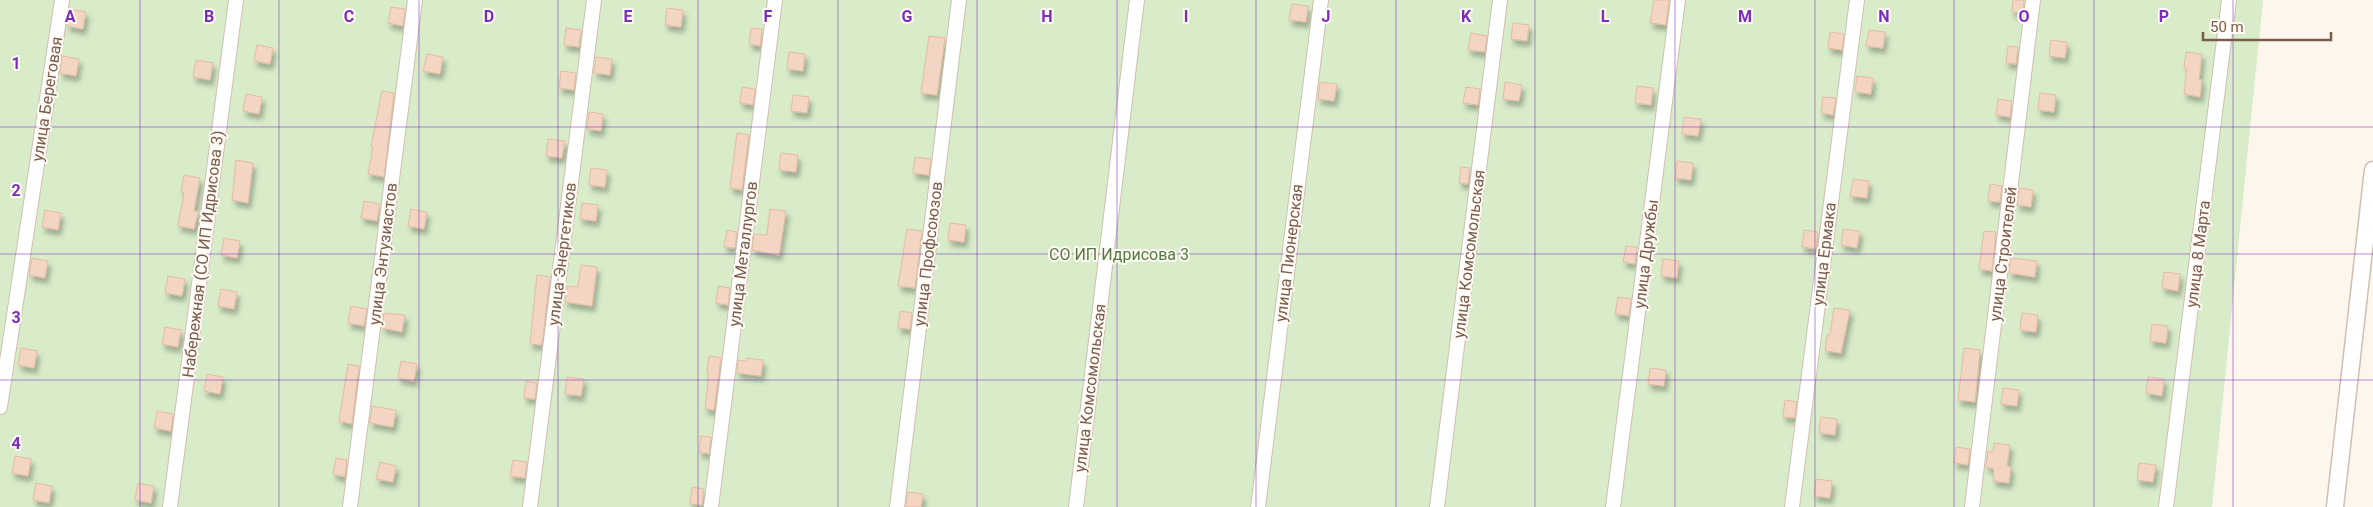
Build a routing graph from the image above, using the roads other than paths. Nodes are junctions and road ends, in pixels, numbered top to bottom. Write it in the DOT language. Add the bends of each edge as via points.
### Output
graph roads {
  1 [pos="62,0"];
  2 [pos="236,0"];
  3 [pos="415,0"];
  4 [pos="594,0"];
  5 [pos="775,0"];
  6 [pos="959,0"];
  7 [pos="1137,0"];
  8 [pos="1320,0"];
  9 [pos="1500,0"];
  10 [pos="1678,0"];
  11 [pos="1857,0"];
  12 [pos="2034,0"];
  13 [pos="2229,0"];
  14 [pos="2373,170"];
  15 [pos="0,406"];
  16 [pos="170,507"];
  17 [pos="350,507"];
  18 [pos="530,507"];
  19 [pos="711,507"];
  20 [pos="897,507"];
  21 [pos="1076,507"];
  22 [pos="1258,507"];
  23 [pos="1437,507"];
  24 [pos="1614,507"];
  25 [pos="1792,507"];
  26 [pos="1972,507"];
  27 [pos="2166,507"];
  28 [pos="2335,507"];
  1 -- 15 [label="street, улица Береговая"];
  2 -- 16 [label="street, Набережная (СО ИП Идрисова 3)"];
  3 -- 17 [label="street, улица Энтузиастов"];
  4 -- 18 [label="street, улица Энергетиков"];
  5 -- 19 [label="street, улица Металлургов"];
  6 -- 20 [label="street, улица Профсоюзов"];
  7 -- 21 [label="street, улица Комсомольская"];
  8 -- 22 [label="street, улица Пионерская"];
  9 -- 23 [label="street, улица Комсомольская"];
  10 -- 24 [label="street, улица Дружбы"];
  11 -- 25 [label="street, улица Ермака"];
  12 -- 26 [label="street, улица Строителей"];
  13 -- 27 [label="street, улица 8 Марта"];
  14 -- 28 [label="street"];
}
